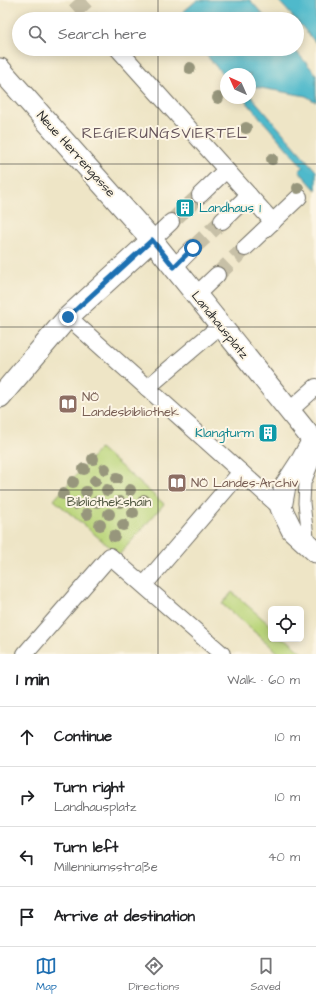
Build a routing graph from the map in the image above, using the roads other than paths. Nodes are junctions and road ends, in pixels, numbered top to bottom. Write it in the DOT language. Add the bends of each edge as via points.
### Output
graph roads {
  1 [pos="124,56"];
  2 [pos="0,69"];
  3 [pos="226,170"];
  4 [pos="200,195"];
  5 [pos="249,196"];
  6 [pos="299,197"];
  7 [pos="222,221"];
  8 [pos="170,222"];
  9 [pos="273,222"];
  10 [pos="152,240"];
  11 [pos="193,248"];
  12 [pos="245,248"];
  13 [pos="174,267"];
  14 [pos="217,275"];
  15 [pos="196,294"];
  16 [pos="68,317"];
  17 [pos="221,325"];
  18 [pos="316,387"];
  19 [pos="147,388"];
  20 [pos="0,397"];
  21 [pos="289,411"];
  22 [pos="315,447"];
  23 [pos="242,472"];
  24 [pos="281,508"];
  25 [pos="313,550"];
  26 [pos="144,585"];
  27 [pos="25,654"];
  28 [pos="222,654"];
  1 -- 3 [label="street"];
  2 -- 10 [label="street, Neue Herrengasse"];
  3 -- 4 [label="street"];
  3 -- 5 [label="street"];
  5 -- 7 [label="street"];
  5 -- 9 [label="street"];
  6 -- 9 [label="street"];
  8 -- 10 [label="street"];
  9 -- 12 [label="street"];
  10 -- 13 [label="street, Landhausplatz"];
  10 -- 16 [label="street"];
  11 -- 13 [label="street"];
  13 -- 15 [label="street, Landhausplatz"];
  14 -- 15 [label="street"];
  15 -- 17 [label="street, Landhausplatz"];
  16 -- 19 [label="street"];
  16 -- 20 [label="street"];
  17 -- 19 [label="street"];
  17 -- 21 [label="street, Landhausplatz"];
  18 -- 21 [label="street"];
  19 -- 23 [label="street"];
  21 -- 22 [label="street, Landhausplatz"];
  22 -- 24 [label="street" via="302,460 285,486"];
  22 -- 25 [label="lane" via="305,484 304,503"];
  23 -- 24 [label="street"];
  23 -- 26 [label="street"];
  24 -- 25 [label="street" via="292,530"];
  26 -- 27 [label="street" via="110,556"];
  26 -- 28 [label="street"];
}
